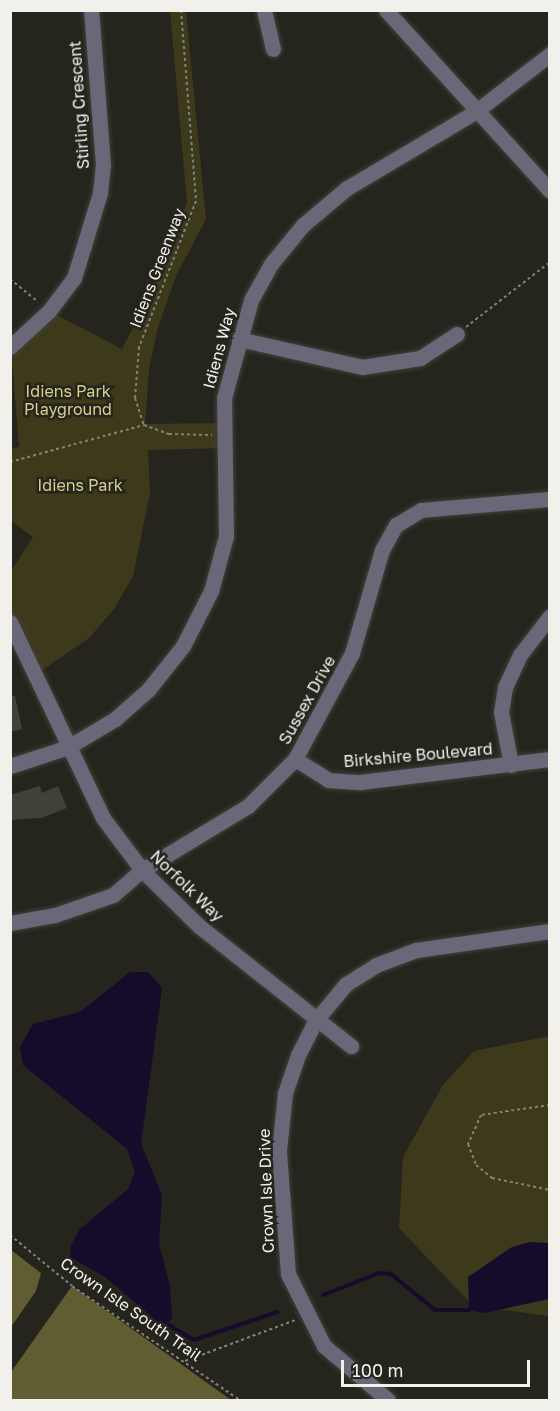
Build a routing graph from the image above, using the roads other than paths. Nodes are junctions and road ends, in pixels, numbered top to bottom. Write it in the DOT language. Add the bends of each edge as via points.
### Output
graph roads {
  1 [pos="91,10"];
  2 [pos="264,10"];
  3 [pos="386,10"];
  4 [pos="273,49"];
  5 [pos="549,54"];
  6 [pos="475,112"];
  7 [pos="549,191"];
  8 [pos="457,334"];
  9 [pos="239,339"];
  10 [pos="10,347"];
  11 [pos="549,499"];
  12 [pos="549,616"];
  13 [pos="10,622"];
  14 [pos="68,747"];
  15 [pos="295,759"];
  16 [pos="549,759"];
  17 [pos="511,765"];
  18 [pos="10,766"];
  19 [pos="142,870"];
  20 [pos="10,923"];
  21 [pos="549,931"];
  22 [pos="316,1020"];
  23 [pos="351,1046"];
  24 [pos="388,1401"];
  1 -- 10 [label="street, Stirling Crescent" via="103,165 100,194 74,278 50,311"];
  2 -- 4 [label="street"];
  3 -- 6 [label="street"];
  5 -- 6 [label="street, Idiens Way"];
  6 -- 7 [label="street"];
  6 -- 9 [label="street, Idiens Way" via="347,188 303,225 271,264 251,300"];
  8 -- 9 [label="street" via="420,358 362,367"];
  9 -- 14 [label="street, Idiens Way" via="224,398 226,536 211,591 183,646 148,690 115,719"];
  11 -- 15 [label="street, Sussex Drive" via="421,510 396,525 382,550 352,653"];
  12 -- 17 [label="street" via="520,655 505,687 501,712"];
  13 -- 14 [label="street, Norfolk Way" via="30,656"];
  14 -- 18 [label="street, Idiens Way"];
  14 -- 19 [label="street, Norfolk Way" via="103,818"];
  15 -- 17 [label="street, Birkshire Boulevard" via="328,780 360,782"];
  15 -- 19 [label="street, Sussex Drive" via="224,824 194,837"];
  16 -- 17 [label="street, Birkshire Boulevard"];
  19 -- 20 [label="street, Sussex Drive" via="112,895 56,915"];
  19 -- 22 [label="street, Norfolk Way" via="199,927"];
  21 -- 22 [label="street, Crown Isle Drive" via="465,940 386,961 346,984"];
  22 -- 23 [label="street"];
  22 -- 24 [label="street, Crown Isle Drive" via="285,1093 279,1152 282,1236 288,1274 324,1346"];
}
